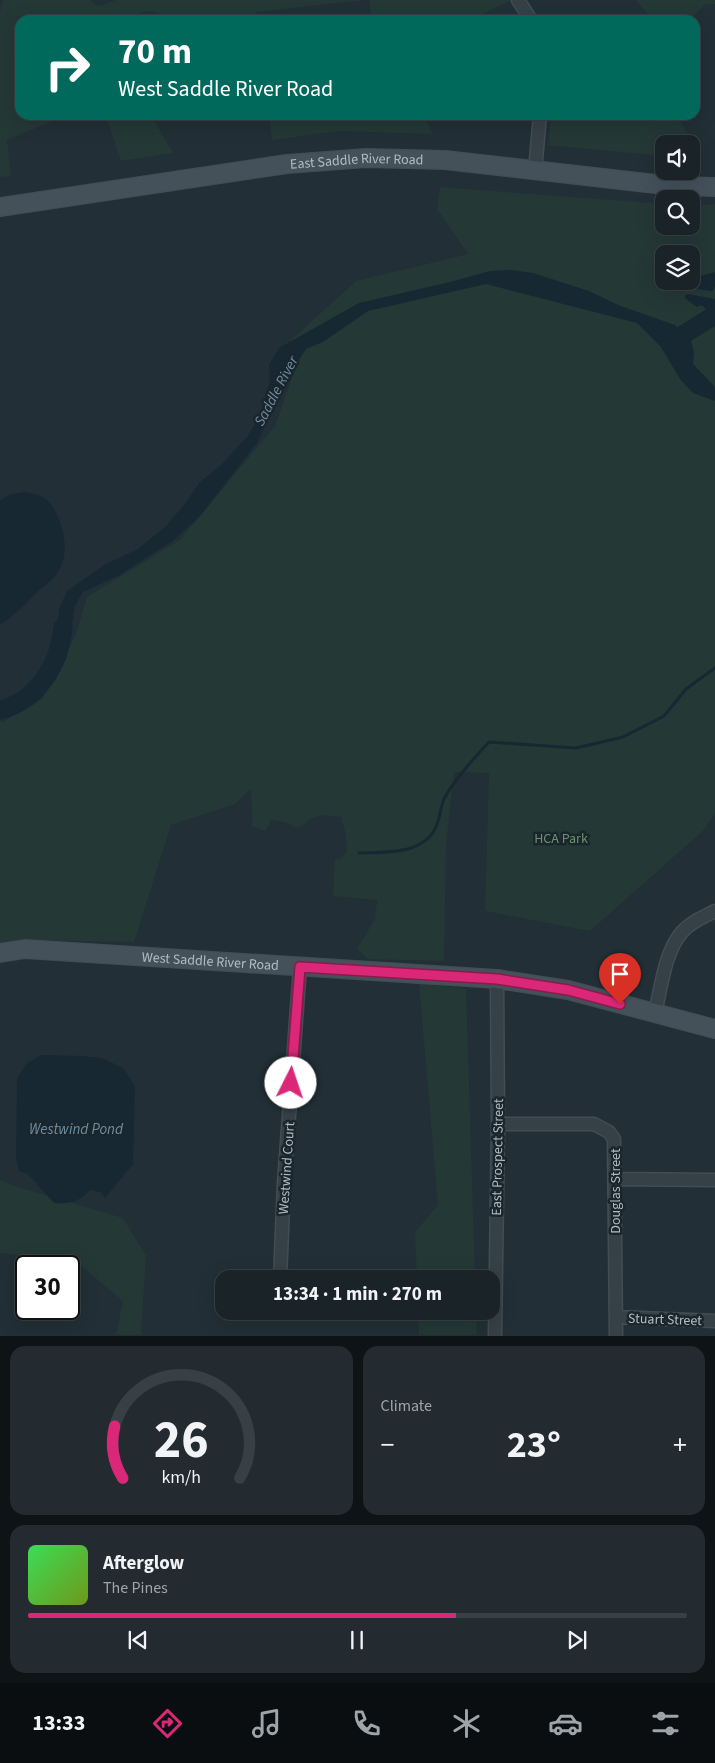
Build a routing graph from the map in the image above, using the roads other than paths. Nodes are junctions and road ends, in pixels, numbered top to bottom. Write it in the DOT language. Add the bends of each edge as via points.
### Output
graph roads {
  1 [pos="518,0"];
  2 [pos="528,15"];
  3 [pos="540,120"];
  4 [pos="535,171"];
  5 [pos="715,187"];
  6 [pos="0,207"];
  7 [pos="715,911"];
  8 [pos="0,954"];
  9 [pos="300,967"];
  10 [pos="497,979"];
  11 [pos="655,1013"];
  12 [pos="715,1028"];
  13 [pos="498,1124"];
  14 [pos="615,1179"];
  15 [pos="715,1180"];
  16 [pos="280,1270"];
  17 [pos="616,1317"];
  18 [pos="715,1321"];
  19 [pos="495,1336"];
  20 [pos="616,1336"];
  1 -- 2 [label="street"];
  3 -- 4 [label="street"];
  4 -- 5 [label="street, East Saddle River Road" via="673,186"];
  4 -- 6 [label="street, East Saddle River Road" via="415,158 326,160"];
  7 -- 11 [label="street" via="683,930 675,940"];
  8 -- 9 [label="street, West Saddle River Road" via="25,950"];
  9 -- 10 [label="street, West Saddle River Road"];
  9 -- 16 [label="street, Westwind Court"];
  10 -- 11 [label="street, West Saddle River Road" via="568,990"];
  10 -- 13 [label="street, East Prospect Street"];
  11 -- 12 [label="street, West Saddle River Road"];
  13 -- 14 [label="street, Douglas Street" via="589,1124 602,1127 614,1139"];
  13 -- 19 [label="street, East Prospect Street"];
  14 -- 15 [label="street"];
  14 -- 17 [label="street, Douglas Street"];
  17 -- 18 [label="street, Stuart Street"];
  17 -- 20 [label="street, Douglas Street"];
}
